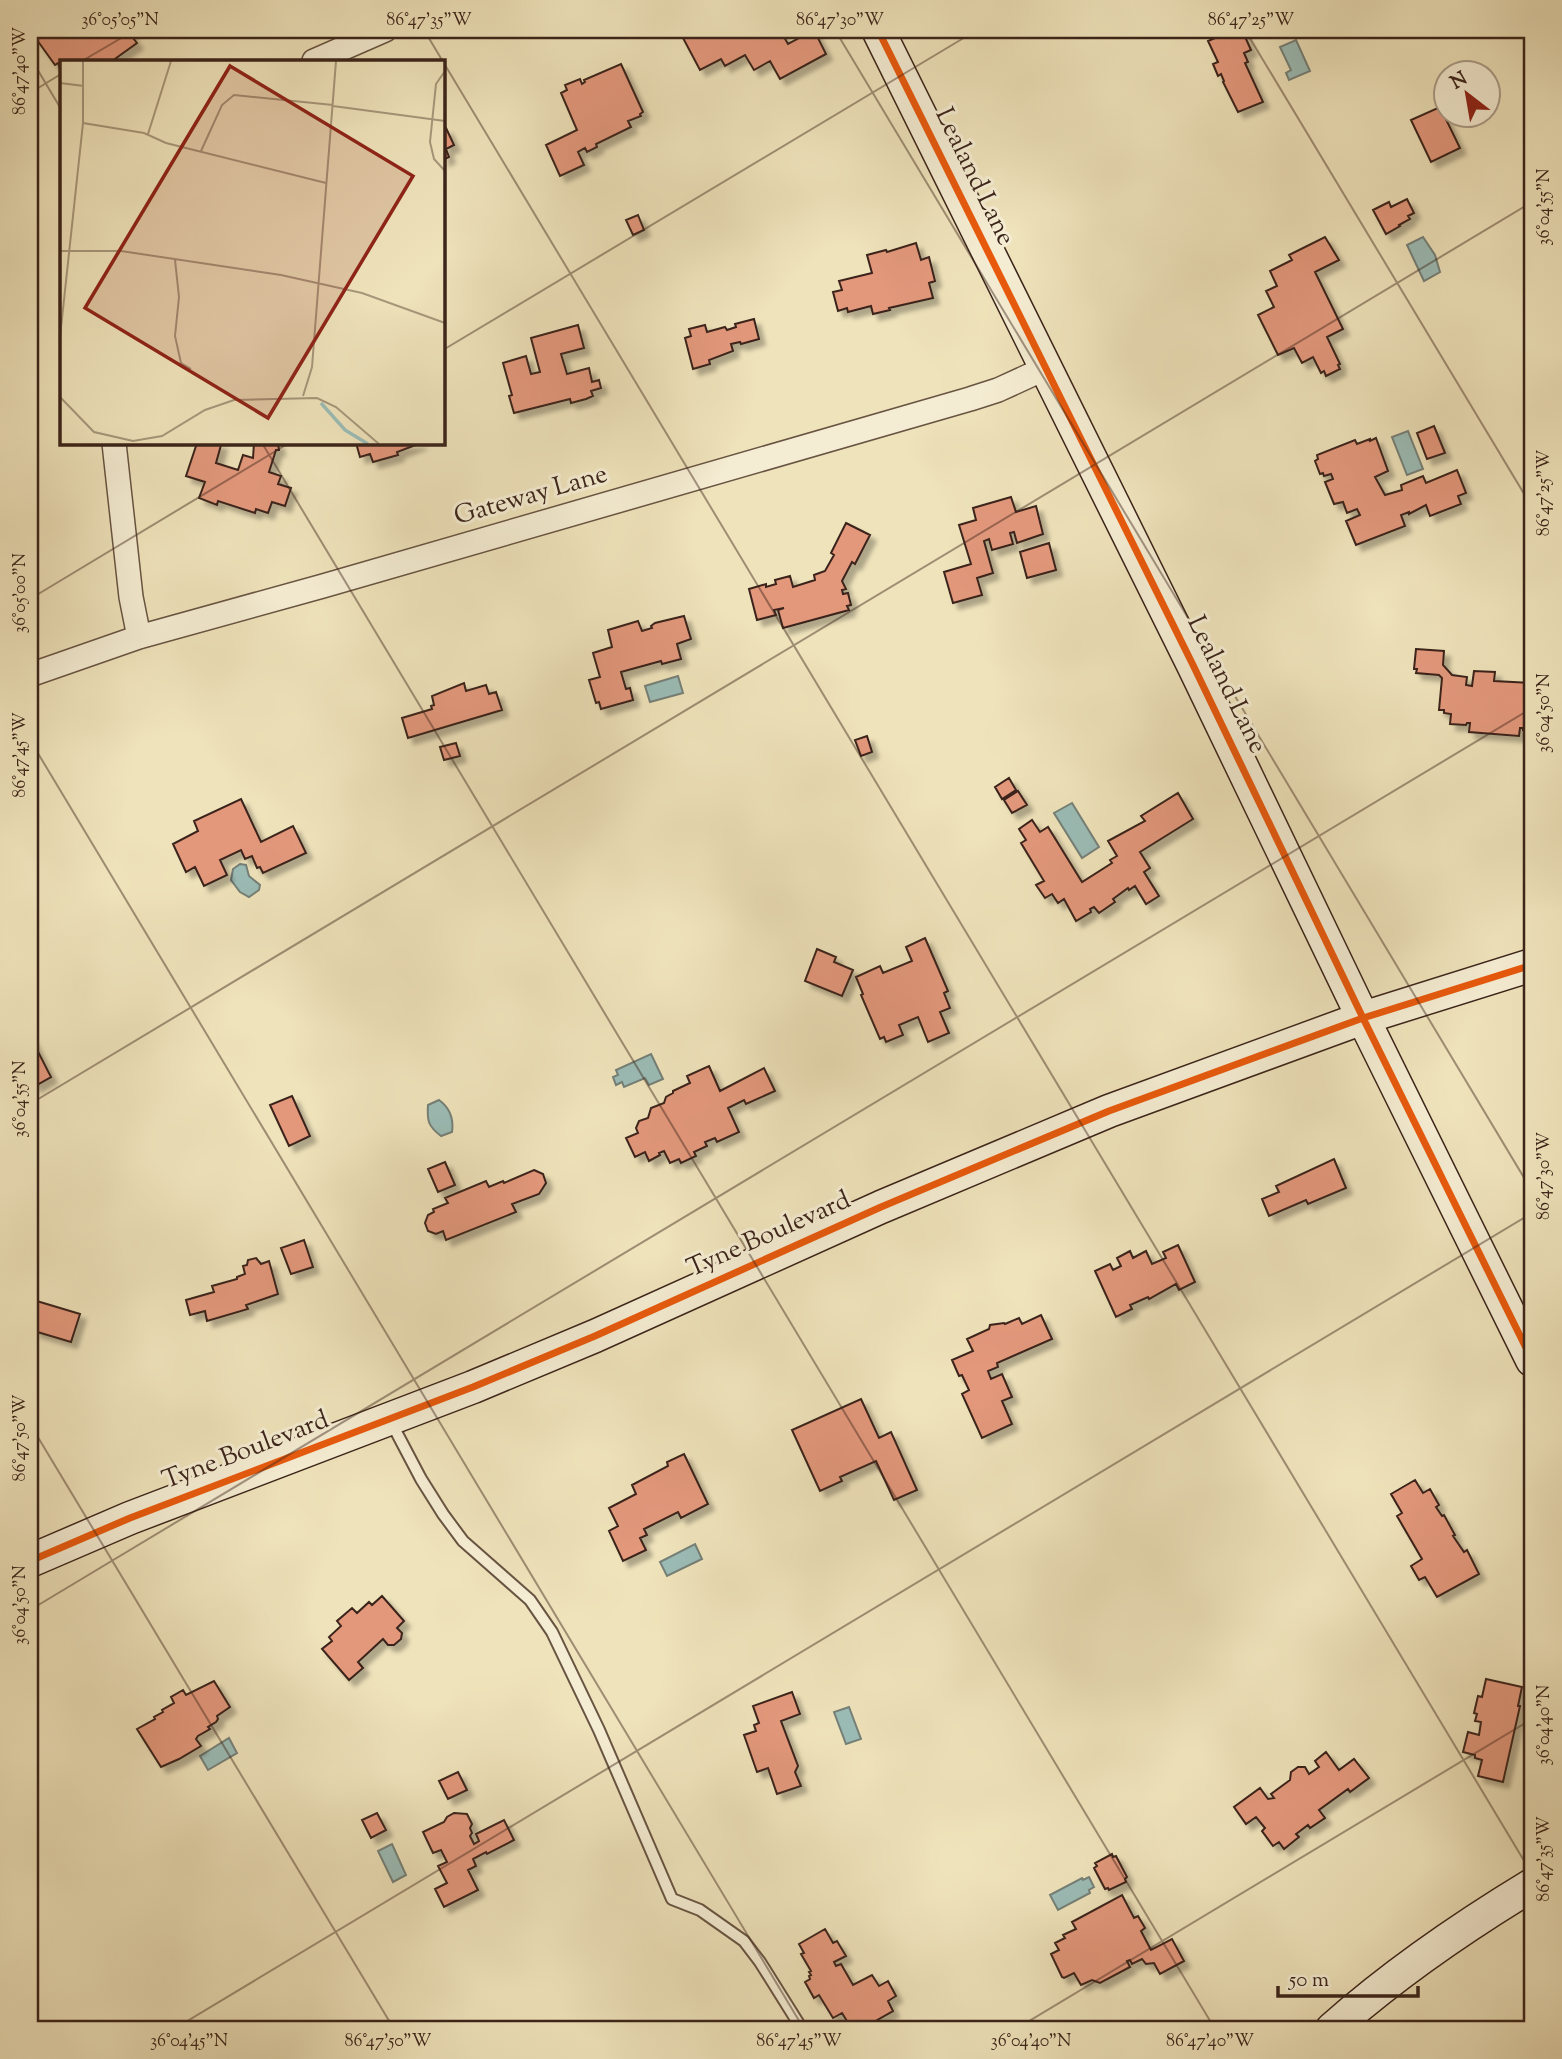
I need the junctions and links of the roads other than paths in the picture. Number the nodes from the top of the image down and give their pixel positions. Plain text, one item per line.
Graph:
1 (385, 30) edge
2 (878, 30) edge
3 (316, 60) edge
4 (1046, 368) junction
5 (114, 444) edge
6 (139, 637) junction
7 (30, 675) edge
8 (1532, 965) edge
9 (1363, 1018) junction
10 (1532, 1360) edge
11 (390, 1419) junction
12 (30, 1561) edge
13 (1532, 1885) edge
14 (802, 2029) edge
15 (1332, 2029) edge

1 - 3 street
2 - 4 street, Lealand Lane
4 - 6 street, Gateway Lane
4 - 9 street, Lealand Lane
5 - 6 street
6 - 7 street, Gateway Lane
8 - 9 street, Tyne Boulevard
9 - 10 street, Lealand Lane
9 - 11 street, Tyne Boulevard
11 - 12 street, Tyne Boulevard
11 - 14 lane
13 - 15 street

